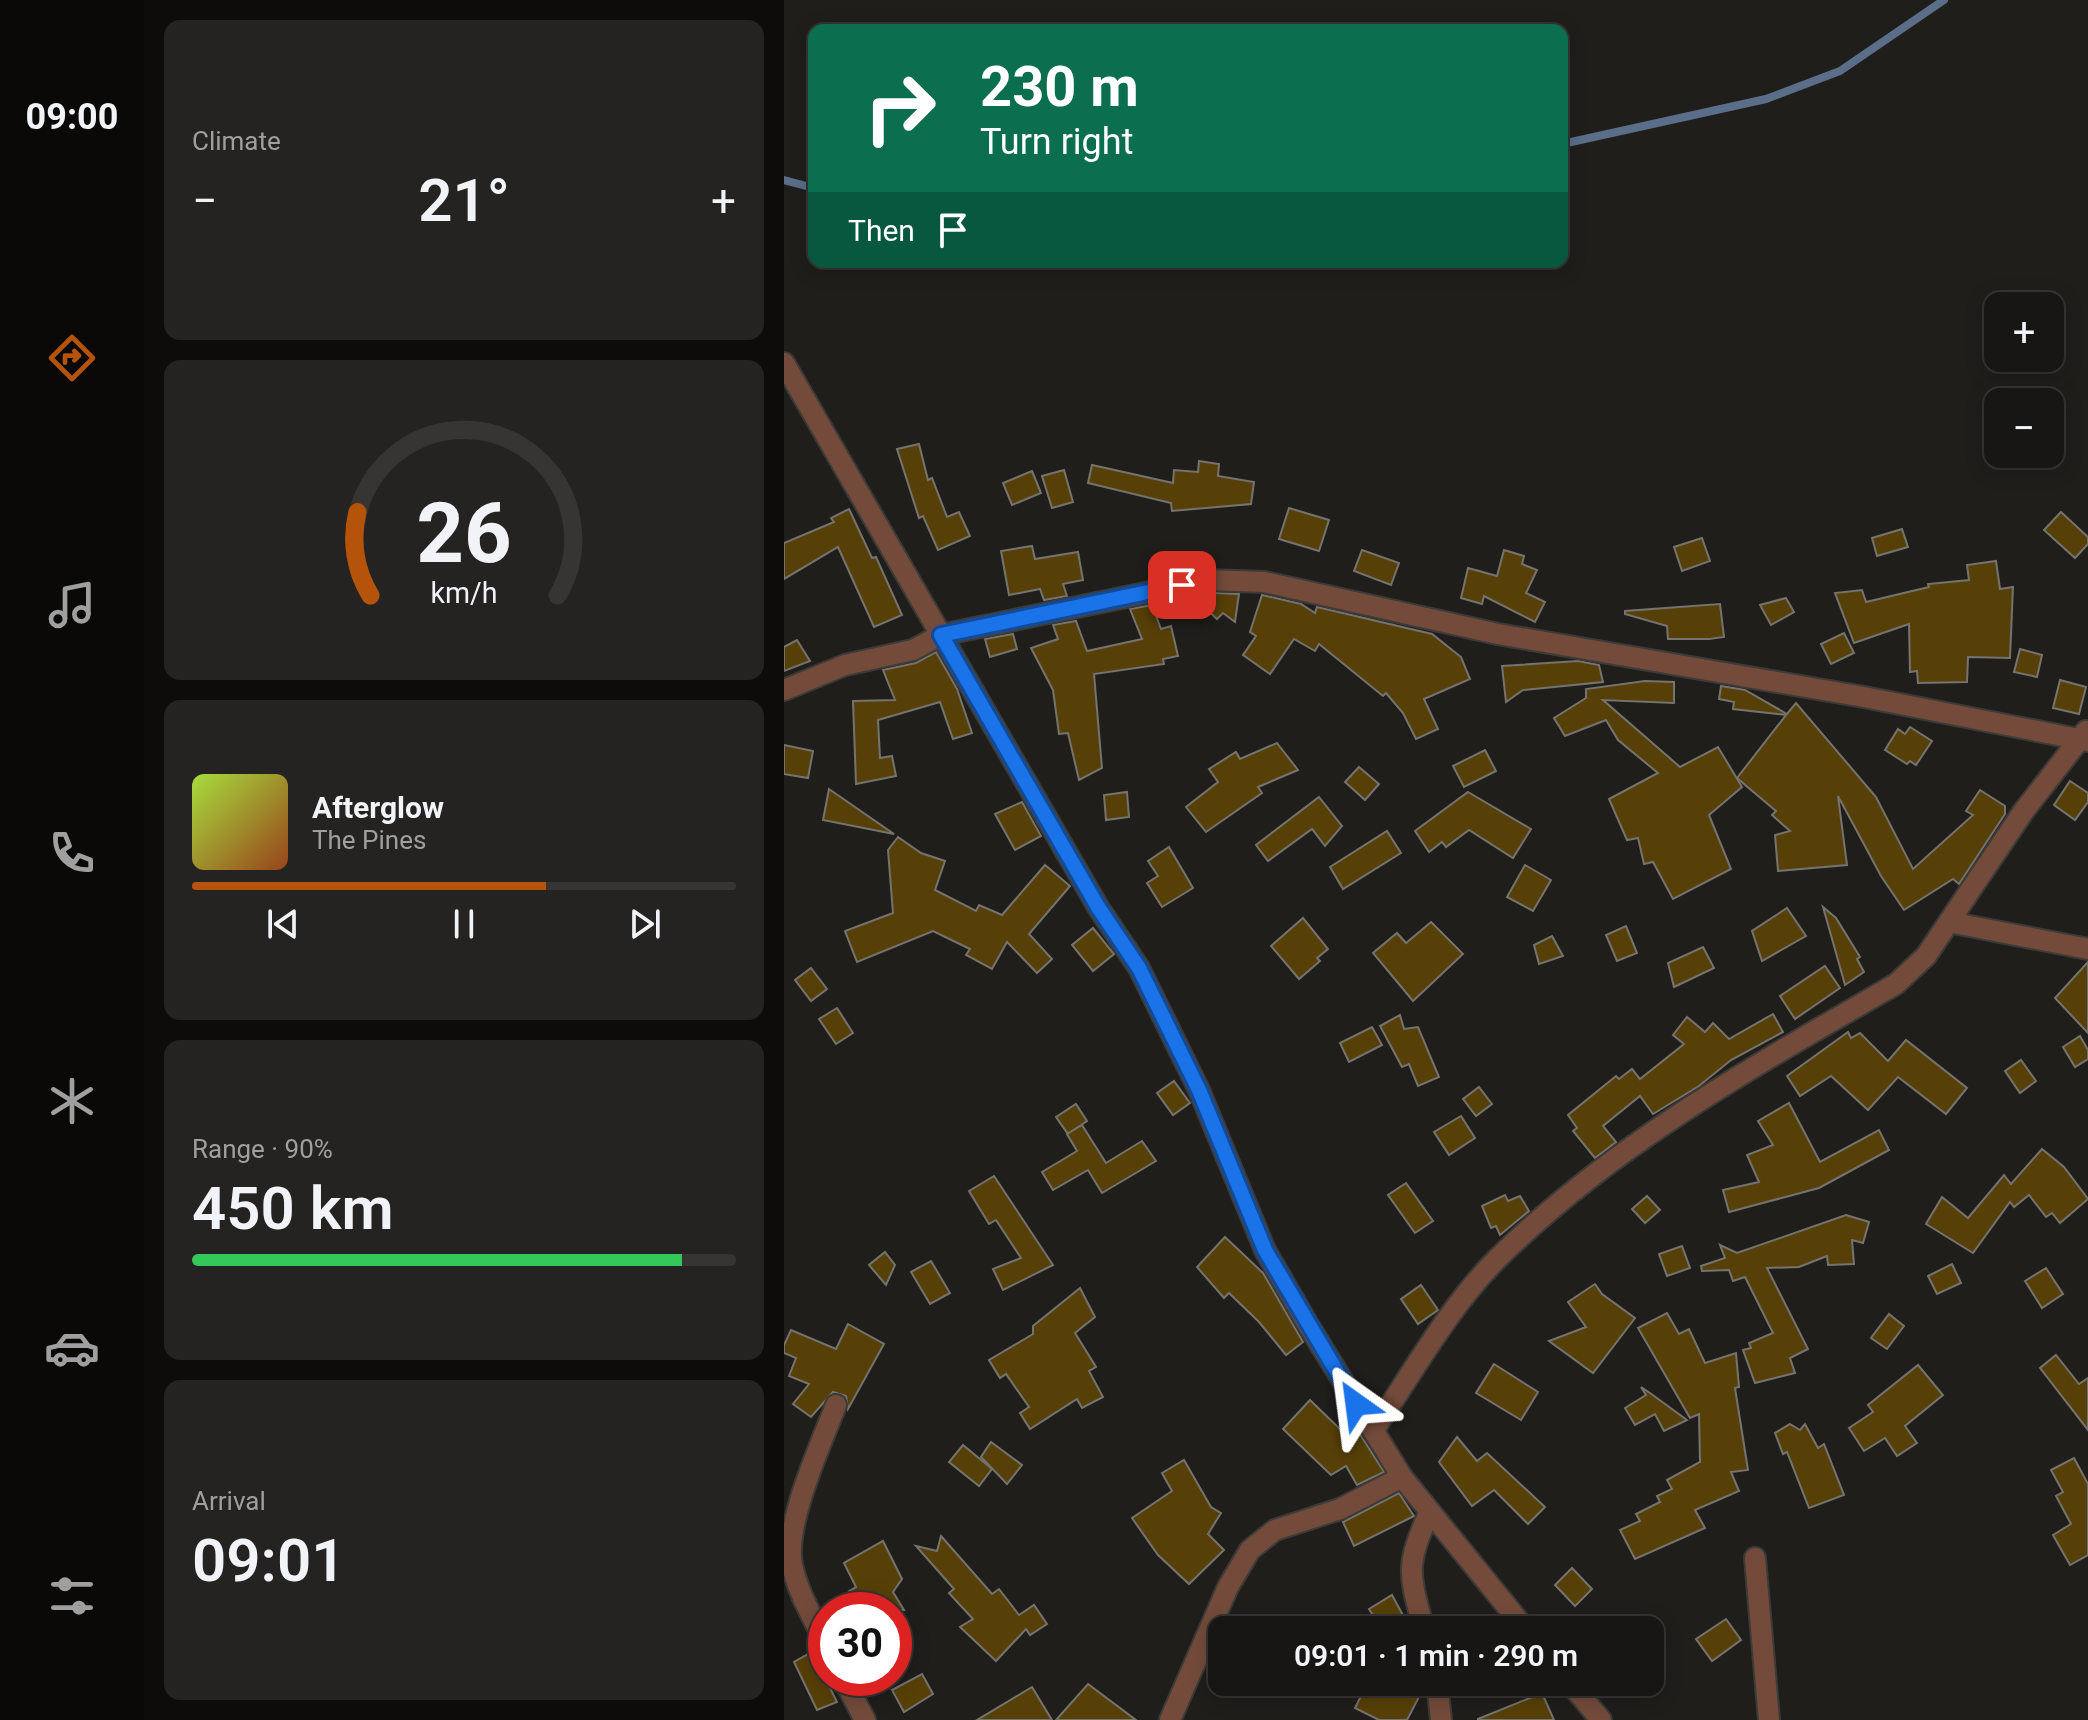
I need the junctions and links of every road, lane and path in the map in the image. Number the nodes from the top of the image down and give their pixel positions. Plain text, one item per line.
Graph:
1 (784, 363) edge
2 (941, 635) junction
3 (784, 690) edge
4 (2085, 736) edge
5 (1949, 922) junction
6 (2088, 949) edge
7 (836, 1405) dead end
8 (1373, 1431) junction
9 (1402, 1477) junction
10 (1429, 1514) junction
11 (1755, 1558) dead end
12 (808, 1608) edge
13 (1420, 1616) edge
14 (1514, 1616) edge
15 (852, 1696) edge
16 (1438, 1696) edge
17 (1581, 1696) edge
18 (865, 1720) edge
19 (1170, 1720) edge
20 (1441, 1720) edge
21 (1601, 1720) edge
22 (1769, 1720) edge

1 - 2 street
2 - 3 street
2 - 4 street
2 - 8 street
4 - 5 street
5 - 6 street
5 - 8 street
7 - 12 street
8 - 9 street
9 - 10 street
9 - 19 street
10 - 13 street
10 - 14 street
11 - 22 street
15 - 18 street
16 - 20 street
17 - 21 street

